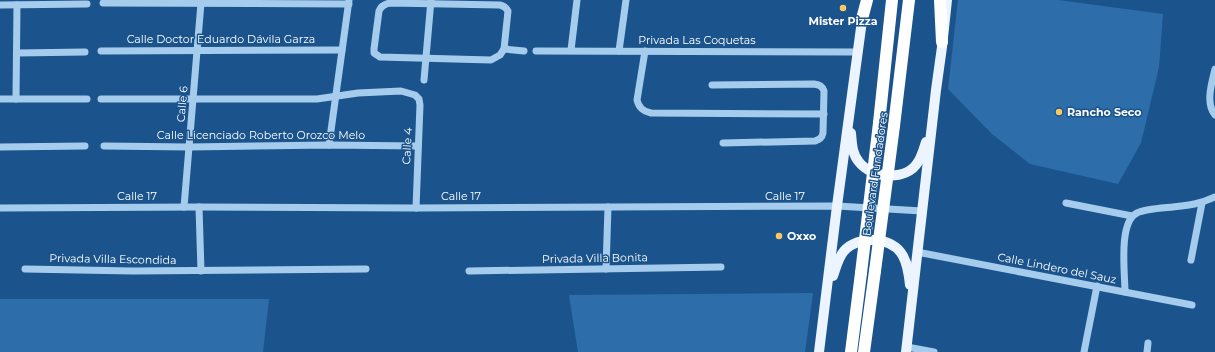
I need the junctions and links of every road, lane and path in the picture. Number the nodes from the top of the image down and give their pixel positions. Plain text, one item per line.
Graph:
1 (577, 0) edge
2 (626, 0) edge
3 (866, 0) edge
4 (892, 0) edge
5 (909, 0) edge
6 (940, 0) edge
7 (947, 0) edge
8 (349, 2) edge
9 (431, 2) edge
10 (104, 3) dead end
11 (201, 3) junction
12 (87, 4) dead end
13 (0, 5) edge
14 (17, 5) junction
15 (861, 23) joint
16 (942, 42) junction
17 (858, 47) junction
18 (504, 49) junction
19 (198, 50) junction
20 (342, 50) junction
21 (571, 50) junction
22 (101, 51) dead end
23 (536, 51) dead end
24 (619, 51) junction
25 (645, 51) junction
26 (85, 52) dead end
27 (524, 52) dead end
28 (16, 53) junction
29 (425, 59) junction
30 (1215, 69) edge
31 (424, 80) dead end
32 (712, 85) dead end
33 (336, 96) junction
34 (0, 99) edge
35 (16, 99) junction
36 (87, 99) dead end
37 (101, 99) dead end
38 (193, 99) junction
39 (850, 107) junction
40 (824, 114) junction
41 (1215, 115) edge
42 (932, 125) junction
43 (723, 143) dead end
44 (329, 145) junction
45 (85, 146) dead end
46 (104, 146) dead end
47 (418, 146) junction
48 (0, 147) edge
49 (189, 147) junction
50 (1215, 197) edge
51 (1066, 203) dead end
52 (1202, 203) junction
53 (199, 206) junction
54 (837, 206) junction
55 (184, 207) junction
56 (608, 207) junction
57 (0, 208) edge
58 (416, 208) junction
59 (922, 211) junction
60 (1132, 216) junction
61 (917, 252) junction
62 (1191, 260) dead end
63 (721, 267) dead end
64 (26, 269) dead end
65 (366, 269) dead end
66 (606, 269) junction
67 (201, 271) junction
68 (469, 271) dead end
69 (1097, 286) junction
70 (1125, 292) junction
71 (1192, 305) dead end
72 (824, 311) junction
73 (912, 311) junction
74 (1148, 344) dead end
75 (907, 350) edge
76 (819, 352) edge
77 (851, 352) edge
78 (864, 352) edge
79 (934, 352) edge
80 (1084, 352) edge
81 (1147, 352) edge

1 - 21 street
2 - 24 street
3 - 15 highway
4 - 77 highway, Boulevard Fundadores, bridge
5 - 78 highway, Boulevard Fundadores, bridge
6 - 16 highway
7 - 16 main road
8 - 11 street
8 - 20 street
9 - 18 street
9 - 29 street
9 - 29 street
10 - 11 street
11 - 19 street, Calle 6
12 - 14 street
13 - 14 street
14 - 28 street
15 - 17 main road
16 - 42 main road
17 - 25 street, Privada Las Coquetas
17 - 39 main road
18 - 27 street
18 - 29 street
19 - 20 street, Calle Doctor Eduardo Dávila Garza
19 - 22 street, Calle Doctor Eduardo Dávila Garza
19 - 38 street, Calle 6
20 - 33 street
21 - 23 street, Privada Las Coquetas
21 - 24 street, Privada Las Coquetas
24 - 25 street, Privada Las Coquetas
25 - 40 street
26 - 28 street
28 - 35 street
29 - 31 street
30 - 41 street
32 - 40 street
33 - 38 street
33 - 44 street
33 - 47 street, Calle 4
34 - 35 street
35 - 36 street
37 - 38 street
38 - 49 street, Calle 6
39 - 42 main road
39 - 54 main road
40 - 43 street
42 - 59 main road
44 - 47 street, Calle Licenciado Roberto Orozco Melo
44 - 49 street, Calle Licenciado Roberto Orozco Melo
45 - 48 street
46 - 49 street, Calle Licenciado Roberto Orozco Melo
47 - 58 street, Calle 4
49 - 55 street, Calle 6
50 - 52 street
51 - 60 street
52 - 60 street
52 - 62 street
53 - 55 street, Calle 17
53 - 58 street, Calle 17
53 - 67 street
54 - 56 street, Calle 17
54 - 59 street, Calle 17
54 - 72 main road
55 - 57 street, Calle 17
56 - 58 street, Calle 17
56 - 66 street
59 - 61 main road
60 - 70 street
61 - 69 street, Calle Lindero del Sauz
61 - 73 main road
63 - 66 street, Privada Villa Bonita
64 - 67 street, Privada Villa Escondida
65 - 67 street, Privada Villa Escondida
66 - 68 street, Privada Villa Bonita
69 - 70 street, Calle Lindero del Sauz
69 - 80 street
70 - 71 street, Calle Lindero del Sauz
72 - 73 main road
72 - 76 main road
73 - 75 main road
74 - 81 street
75 - 79 street

